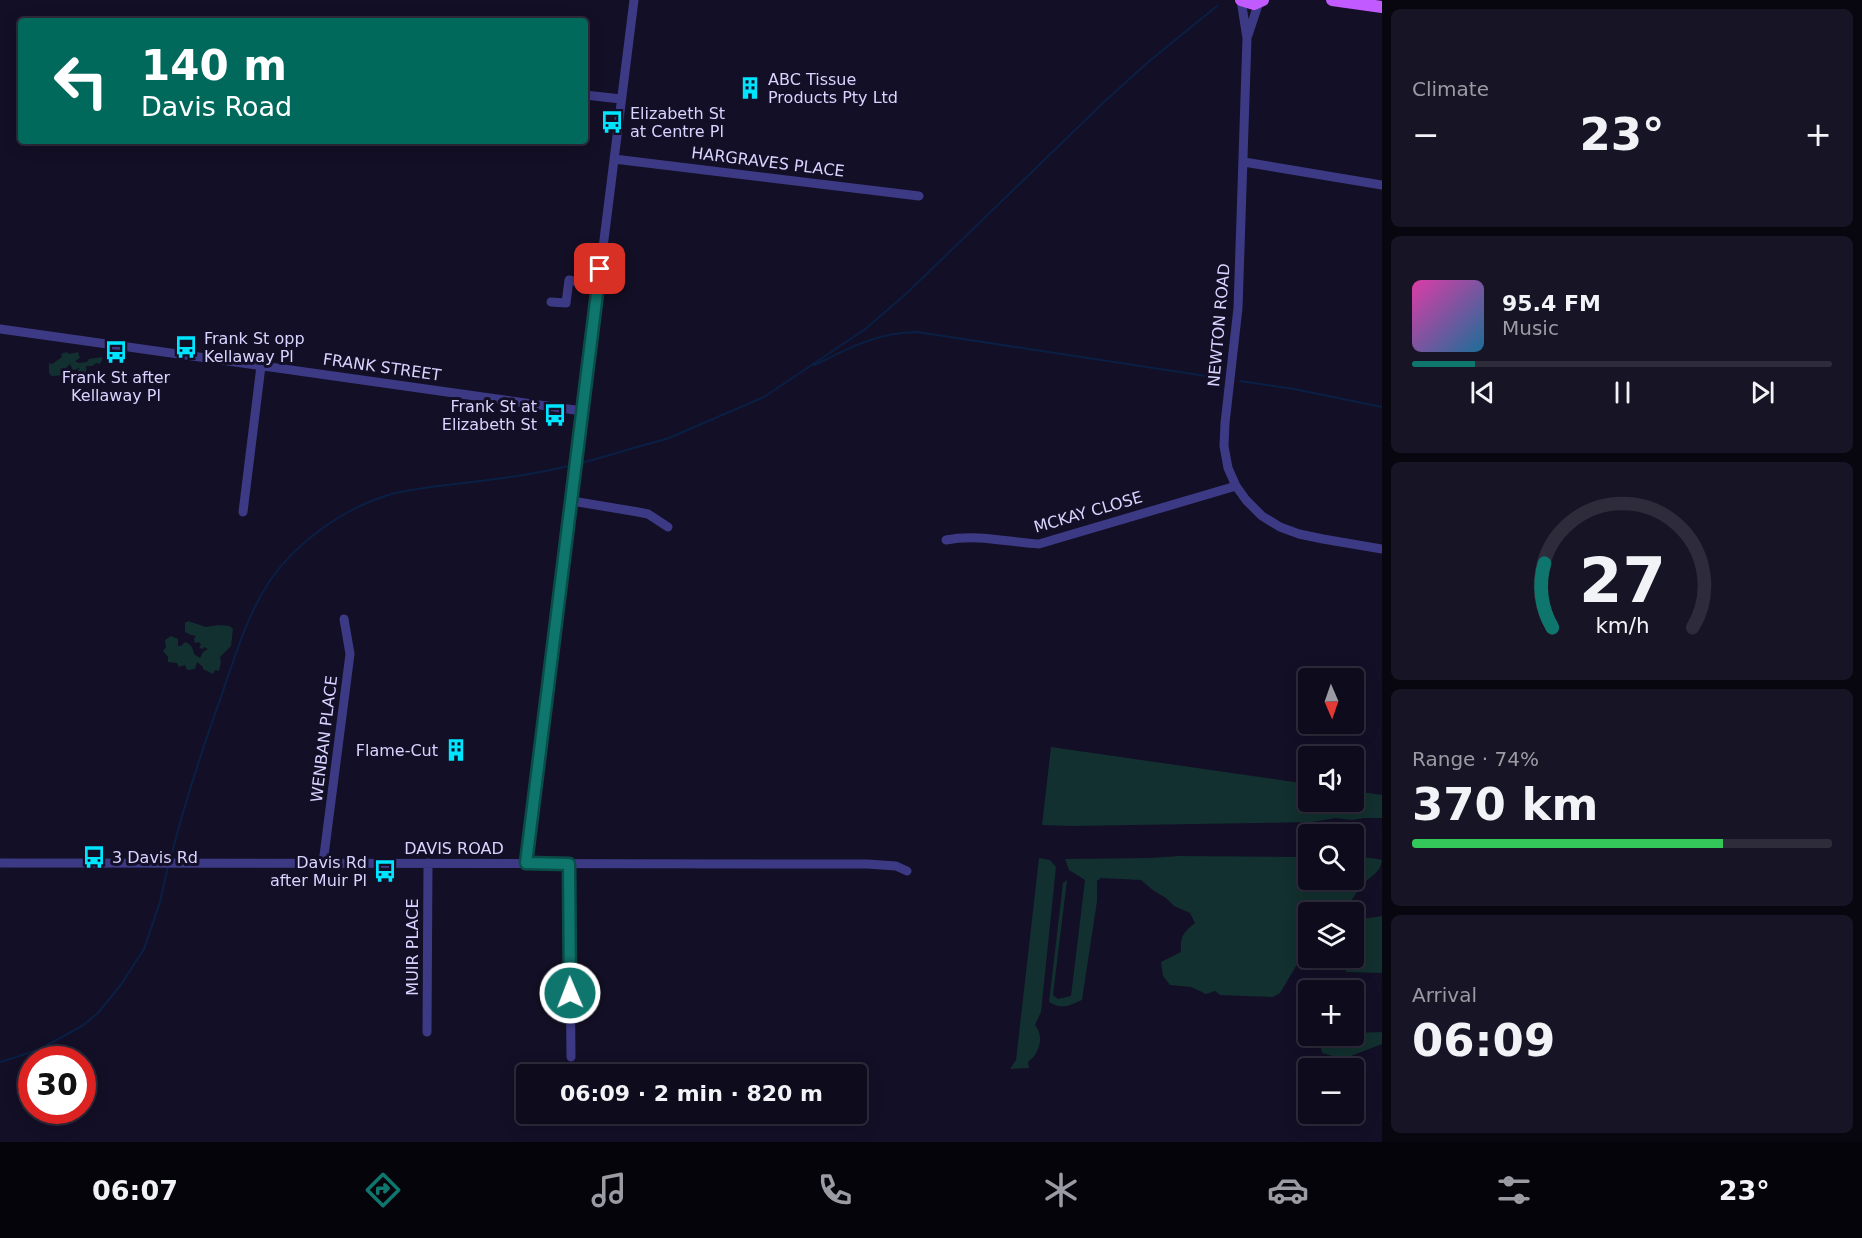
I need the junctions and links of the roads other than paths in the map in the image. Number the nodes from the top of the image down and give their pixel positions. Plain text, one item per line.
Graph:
1 (634, 0) edge
2 (1241, 0) edge
3 (1332, 0) edge
4 (1261, 1) edge
5 (1382, 7) edge
6 (1247, 38) junction
7 (588, 95) edge
8 (621, 99) junction
9 (614, 159) junction
10 (1244, 162) junction
11 (1382, 185) edge
12 (919, 196) dead end
13 (598, 289) junction
14 (551, 302) dead end
15 (0, 329) edge
16 (261, 366) junction
17 (582, 411) junction
18 (1236, 486) junction
19 (572, 501) junction
20 (243, 512) dead end
21 (669, 527) dead end
22 (946, 540) dead end
23 (1382, 549) edge
24 (344, 619) dead end
25 (0, 863) edge
26 (323, 863) junction
27 (428, 863) junction
28 (526, 863) junction
29 (569, 864) junction
30 (907, 871) dead end
31 (427, 1032) dead end
32 (571, 1058) dead end

1 - 8 street
2 - 4 main road
2 - 6 street, NEWTON ROAD
3 - 5 main road
4 - 6 street
6 - 10 street, NEWTON ROAD
7 - 8 street
8 - 9 street
9 - 12 street, HARGRAVES PLACE
9 - 13 street
10 - 11 street
10 - 18 street, NEWTON ROAD
13 - 14 street
13 - 17 street
15 - 16 street, FRANK STREET
16 - 17 street, FRANK STREET
16 - 20 street
17 - 19 street
18 - 22 street, MCKAY CLOSE
18 - 23 street, NEWTON ROAD
19 - 21 street
19 - 28 street
24 - 26 street, WENBAN PLACE
25 - 26 street, DAVIS ROAD
26 - 27 street, DAVIS ROAD
27 - 28 street, DAVIS ROAD
27 - 31 street, MUIR PLACE
28 - 29 street, DAVIS ROAD
29 - 30 street, DAVIS ROAD
29 - 32 street

